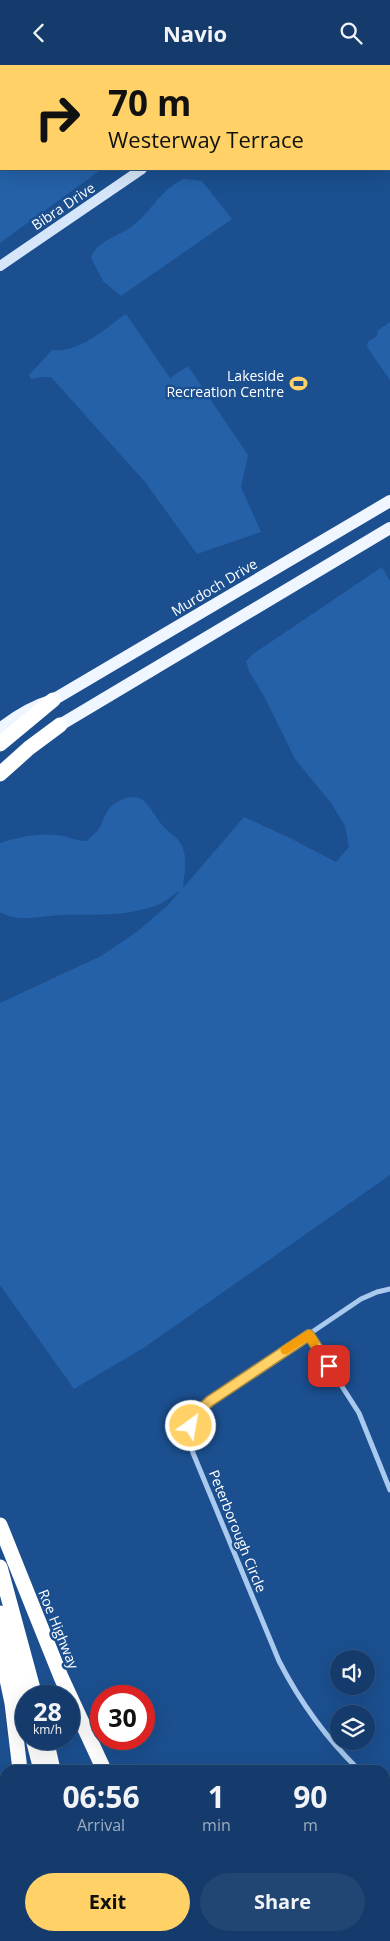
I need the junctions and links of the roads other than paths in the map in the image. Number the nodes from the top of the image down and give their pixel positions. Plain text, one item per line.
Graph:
1 (141, 170) edge
2 (0, 266) edge
3 (390, 501) edge
4 (390, 528) edge
5 (53, 700) junction
6 (60, 725) joint
7 (0, 729) edge
8 (0, 744) edge
9 (0, 774) edge
10 (390, 1289) edge
11 (309, 1335) junction
12 (201, 1407) junction
13 (191, 1446) junction
14 (390, 1490) edge
15 (0, 1525) edge
16 (0, 1567) edge
17 (0, 1613) edge
18 (0, 1646) edge
19 (19, 1685) edge
20 (32, 1685) edge
21 (36, 1750) edge
22 (48, 1750) edge
23 (19, 1765) edge
24 (40, 1765) edge
25 (52, 1765) edge
26 (102, 1765) edge
27 (354, 1765) edge

1 - 2 street, Bibra Drive
3 - 5 main road, Murdoch Drive
4 - 6 main road
5 - 7 main road, Murdoch Drive
5 - 8 highway
6 - 9 highway
10 - 11 street
11 - 12 street
11 - 14 street
12 - 13 street, Peterborough Circle
12 - 13 street
13 - 27 street, Peterborough Circle
15 - 26 highway, Roe Highway
16 - 20 highway
17 - 19 highway
18 - 23 highway
21 - 24 highway
22 - 25 highway

